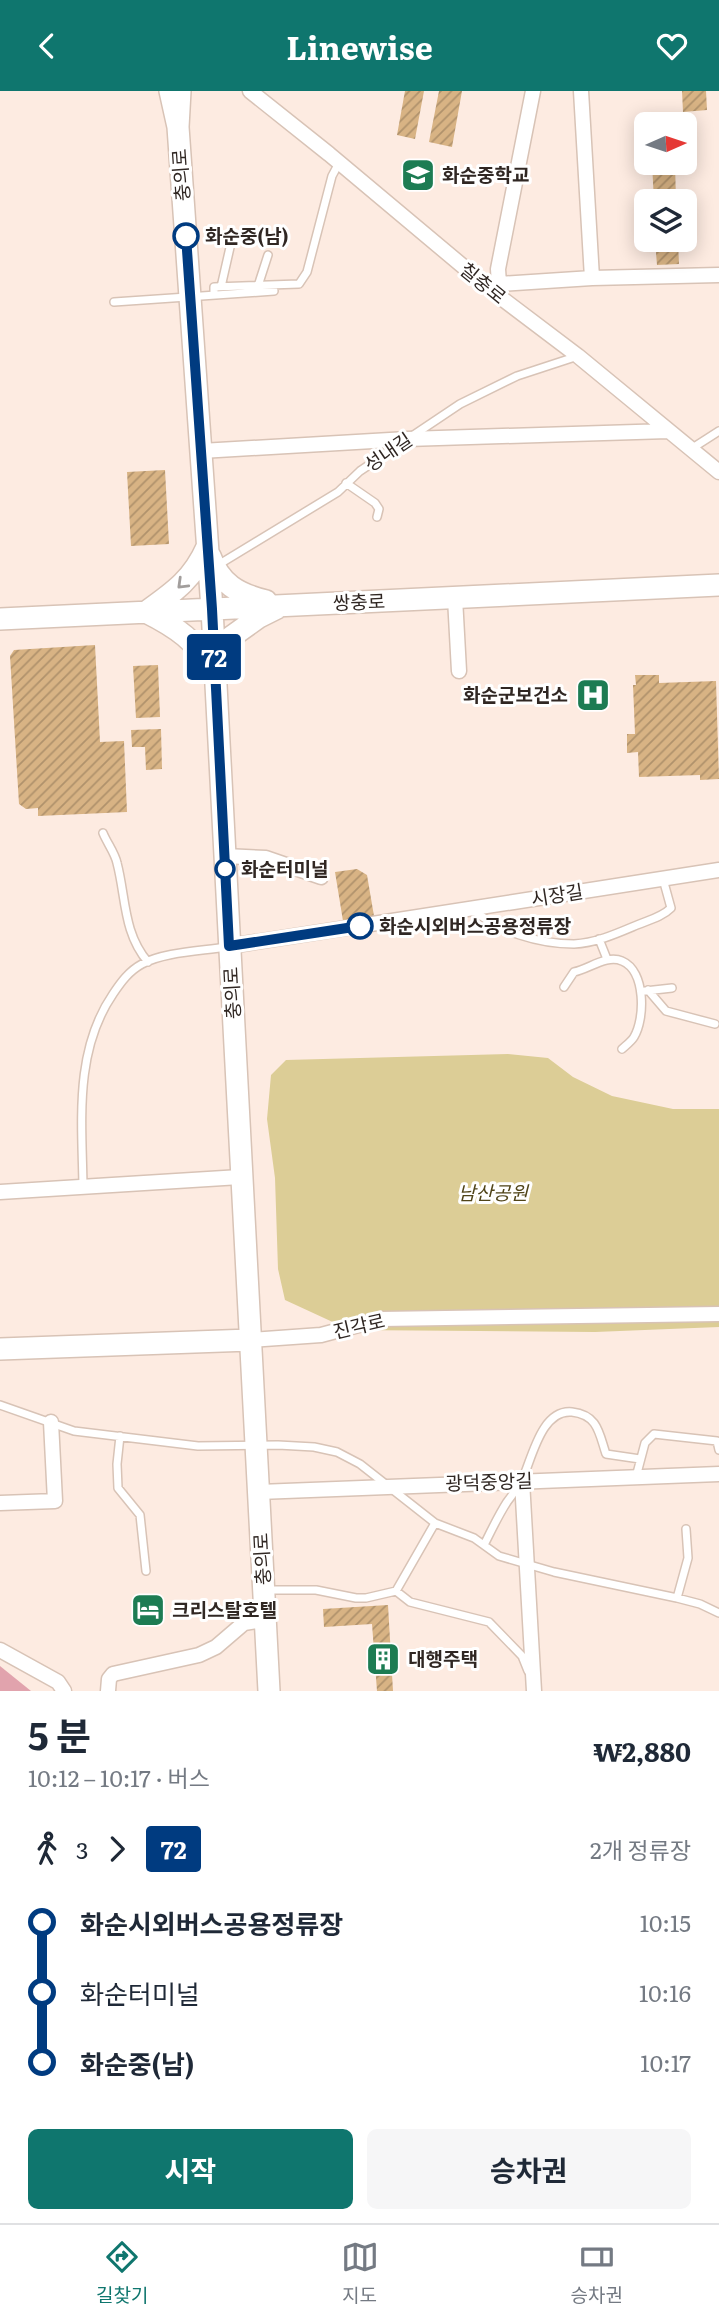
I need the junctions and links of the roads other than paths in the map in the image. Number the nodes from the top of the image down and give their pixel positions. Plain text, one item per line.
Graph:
1 (170, 91) edge
2 (180, 91) edge
3 (250, 91) edge
4 (533, 91) edge
5 (581, 91) edge
6 (178, 127) junction
7 (339, 163) junction
8 (231, 243) dead end
9 (268, 255) dead end
10 (719, 275) edge
11 (592, 278) junction
12 (258, 286) junction
13 (221, 287) junction
14 (497, 289) junction
15 (274, 291) dead end
16 (214, 295) junction
17 (190, 297) junction
18 (114, 302) dead end
19 (578, 356) junction
20 (668, 431) junction
21 (719, 431) edge
22 (407, 439) junction
23 (691, 449) junction
24 (201, 451) junction
25 (719, 470) edge
26 (346, 483) junction
27 (377, 517) dead end
28 (207, 547) junction
29 (212, 569) junction
30 (719, 585) edge
31 (455, 598) junction
32 (284, 605) junction
33 (212, 609) junction
34 (146, 612) junction
35 (0, 619) edge
36 (215, 670) junction
37 (459, 671) dead end
38 (103, 833) dead end
39 (225, 856) junction
40 (719, 870) edge
41 (321, 877) dead end
42 (663, 879) junction
43 (471, 909) junction
44 (599, 939) junction
45 (229, 946) junction
46 (607, 959) junction
47 (148, 962) junction
48 (564, 988) dead end
49 (672, 988) dead end
50 (644, 991) junction
51 (715, 1024) dead end
52 (622, 1049) dead end
53 (240, 1177) junction
54 (83, 1187) junction
55 (0, 1192) edge
56 (719, 1314) edge
57 (250, 1340) junction
58 (0, 1349) edge
59 (0, 1405) edge
60 (51, 1422) junction
61 (120, 1436) junction
62 (256, 1444) junction
63 (719, 1450) edge
64 (640, 1459) junction
65 (719, 1474) edge
66 (636, 1477) junction
67 (522, 1481) junction
68 (388, 1487) junction
69 (259, 1492) junction
70 (0, 1503) edge
71 (435, 1523) junction
72 (686, 1529) dead end
73 (484, 1545) junction
74 (525, 1563) junction
75 (146, 1571) dead end
76 (264, 1591) junction
77 (396, 1591) junction
78 (677, 1598) junction
79 (719, 1613) edge
80 (265, 1621) junction
81 (0, 1650) edge
82 (533, 1689) edge
83 (64, 1691) edge
84 (108, 1691) edge
85 (269, 1691) edge

1 - 6 street
2 - 6 street
3 - 7 street, 칠충로
4 - 14 street
5 - 11 street
6 - 17 street, 충의로
7 - 12 lane
7 - 14 street, 칠충로
8 - 13 lane
9 - 12 lane
10 - 11 street
11 - 14 street
12 - 13 lane
13 - 16 lane
14 - 19 street, 칠충로
15 - 16 lane
16 - 17 lane
17 - 18 lane
17 - 24 street, 충의로
19 - 20 street, 칠충로
19 - 22 lane, 성내길
20 - 22 street
20 - 23 street, 칠충로
21 - 23 lane
22 - 24 street
22 - 26 lane, 성내길
23 - 25 street, 칠충로
24 - 28 street, 충의로
26 - 27 lane
26 - 29 lane, 성내길
28 - 29 street, 충의로
28 -> 34 street
29 - 32 street
29 - 33 street, 충의로
30 - 31 street, 쌍충로
31 - 32 street, 쌍충로
31 - 37 street
32 - 33 street, 쌍충로
32 - 36 street
33 - 34 street, 쌍충로
33 - 36 street, 충의로
34 - 35 street, 쌍충로
34 - 36 street
36 - 39 street, 충의로
38 - 47 lane
39 - 41 street
39 - 45 street, 충의로
40 - 42 street, 시장길
42 - 43 street, 시장길
42 - 44 lane
43 - 44 lane
43 - 45 street, 시장길
44 - 46 lane
45 - 47 lane
45 - 53 street, 충의로
46 - 48 lane
46 - 50 lane
47 - 54 lane
49 - 50 lane
50 - 51 lane
50 - 52 lane
53 - 54 street
53 - 57 street, 충의로
54 - 55 street
56 - 57 street, 진각로
57 - 58 street, 진각로
57 - 62 street, 충의로
59 - 60 lane
60 - 61 lane
60 - 70 street
61 - 62 lane
61 - 75 lane
62 - 68 lane
62 - 69 street, 충의로
63 - 64 lane
64 - 66 lane
64 - 67 lane
65 - 66 street, 광덕중앙길
66 - 67 street, 광덕중앙길
67 - 68 street, 광덕중앙길
67 - 73 lane
67 - 74 street
68 - 69 street, 광덕중앙길
68 - 71 lane
69 - 76 street, 충의로
71 - 73 lane
71 - 77 lane
72 - 78 lane
73 - 74 lane
74 - 78 lane
74 - 82 street
76 - 77 lane
76 - 80 street, 충의로
77 - 82 lane
78 - 79 lane
80 - 84 street
80 - 85 street, 충의로
81 - 83 street

